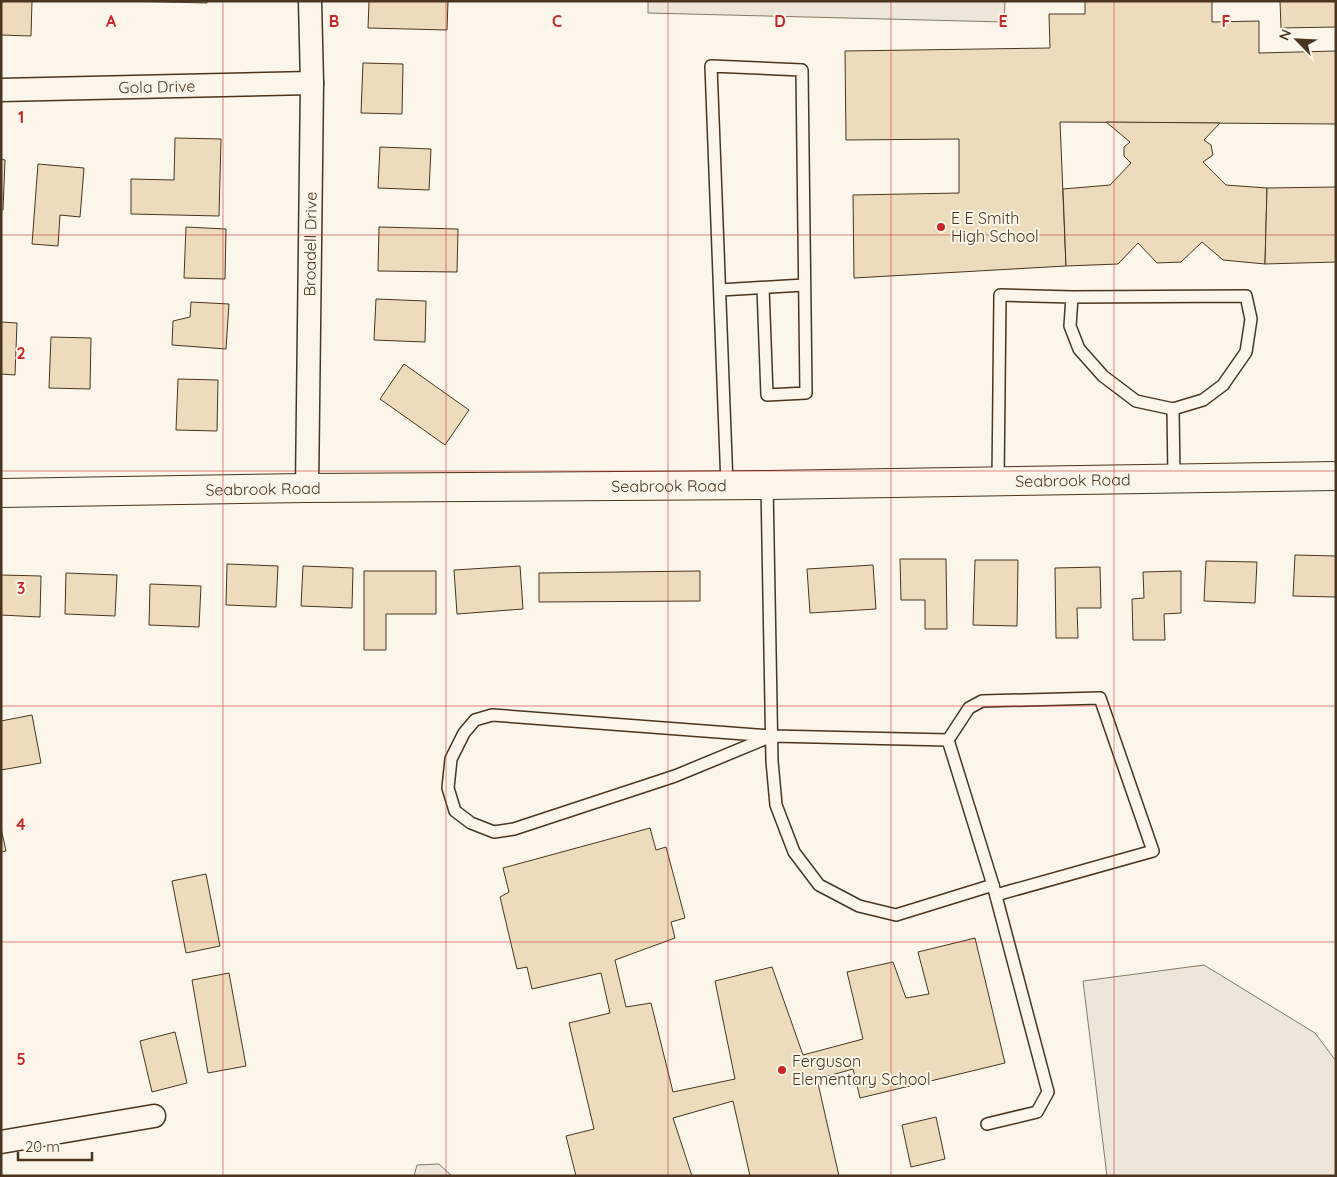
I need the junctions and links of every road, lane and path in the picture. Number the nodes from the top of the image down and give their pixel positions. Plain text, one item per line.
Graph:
1 (310, 1) edge
2 (312, 83) junction
3 (1, 90) edge
4 (804, 285) junction
5 (763, 288) junction
6 (720, 290) junction
7 (1072, 296) junction
8 (1173, 409) junction
9 (1336, 476) edge
10 (1174, 478) junction
11 (998, 481) junction
12 (727, 485) junction
13 (767, 485) junction
14 (307, 488) junction
15 (1, 493) edge
16 (772, 736) junction
17 (948, 740) junction
18 (994, 890) junction
19 (154, 1116) dead end
20 (987, 1124) dead end
21 (1, 1142) edge

1 - 2 street, Broadell Drive
2 - 3 street, Gola Drive
2 - 14 street, Broadell Drive
4 - 5 lane
4 - 5 lane
4 - 6 lane
5 - 6 lane
6 - 12 lane
7 - 8 lane
7 - 8 lane
7 - 11 lane
8 - 10 lane
9 - 10 street, Seabrook Road
10 - 11 street, Seabrook Road
11 - 13 street, Seabrook Road
12 - 13 street, Seabrook Road
12 - 14 street, Seabrook Road
13 - 16 lane
14 - 15 street, Seabrook Road
16 - 16 lane
16 - 17 lane
16 - 18 lane
17 - 18 lane
17 - 18 lane
18 - 20 lane
19 - 21 street

